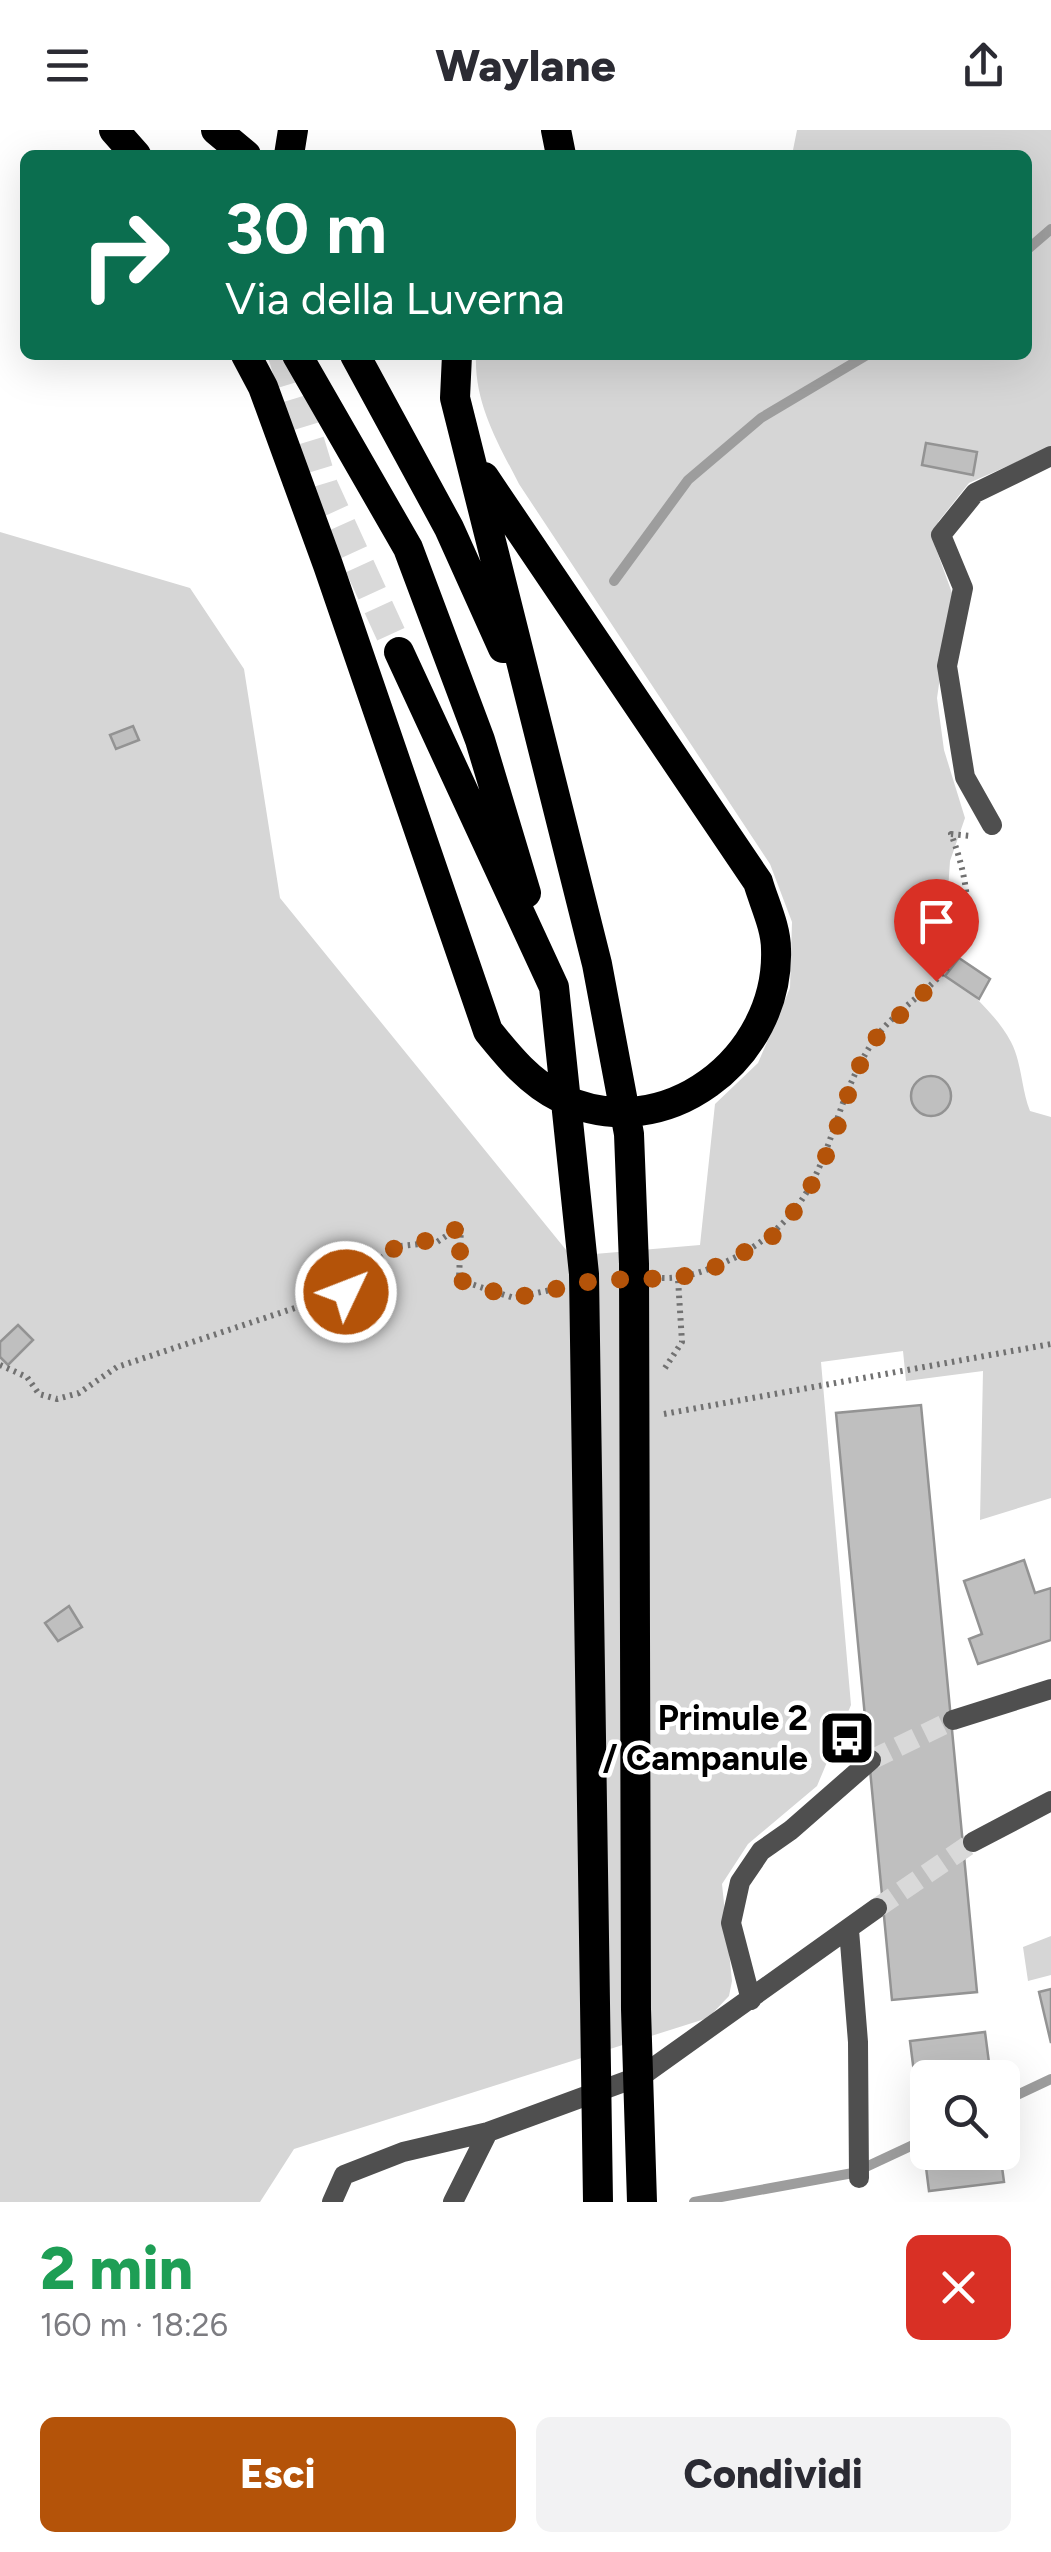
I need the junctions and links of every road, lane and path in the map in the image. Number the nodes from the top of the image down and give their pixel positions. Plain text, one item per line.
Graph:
1 (114, 130) edge
2 (216, 130) edge
3 (132, 150) edge
4 (240, 150) edge
5 (248, 360) edge
6 (300, 360) edge
7 (358, 360) edge
8 (457, 360) edge
9 (1051, 456) edge
10 (471, 458) junction
11 (399, 652) tunnel mouth
12 (534, 720) junction
13 (992, 825) joint
14 (554, 987) junction
15 (641, 1271) junction
16 (678, 1278) junction
17 (571, 1286) dead end
18 (1051, 1344) edge
19 (0, 1365) edge
20 (660, 1375) dead end
21 (656, 1416) dead end
22 (1051, 1689) edge
23 (952, 1720) tunnel mouth
24 (871, 1760) tunnel mouth
25 (1051, 1801) edge
26 (973, 1842) tunnel mouth
27 (877, 1908) tunnel mouth
28 (849, 1930) junction
29 (751, 2000) junction
30 (488, 2132) junction
31 (859, 2178) dead end
32 (332, 2202) edge
33 (454, 2202) edge
34 (598, 2202) edge
35 (642, 2202) edge

1 - 3 highway
2 - 4 highway
5 - 10 highway
6 - 14 highway
7 - 12 highway
8 - 10 highway
9 - 13 street
10 - 12 highway
11 - 14 highway
12 - 15 highway
13 - 16 path
14 - 34 highway
15 - 16 path
15 - 35 highway
16 - 20 path
17 - 19 path
18 - 21 path
22 - 23 street
24 - 29 street
25 - 26 street
27 - 28 street
28 - 29 street
28 - 31 street
29 - 30 street
30 - 32 street
30 - 33 street

